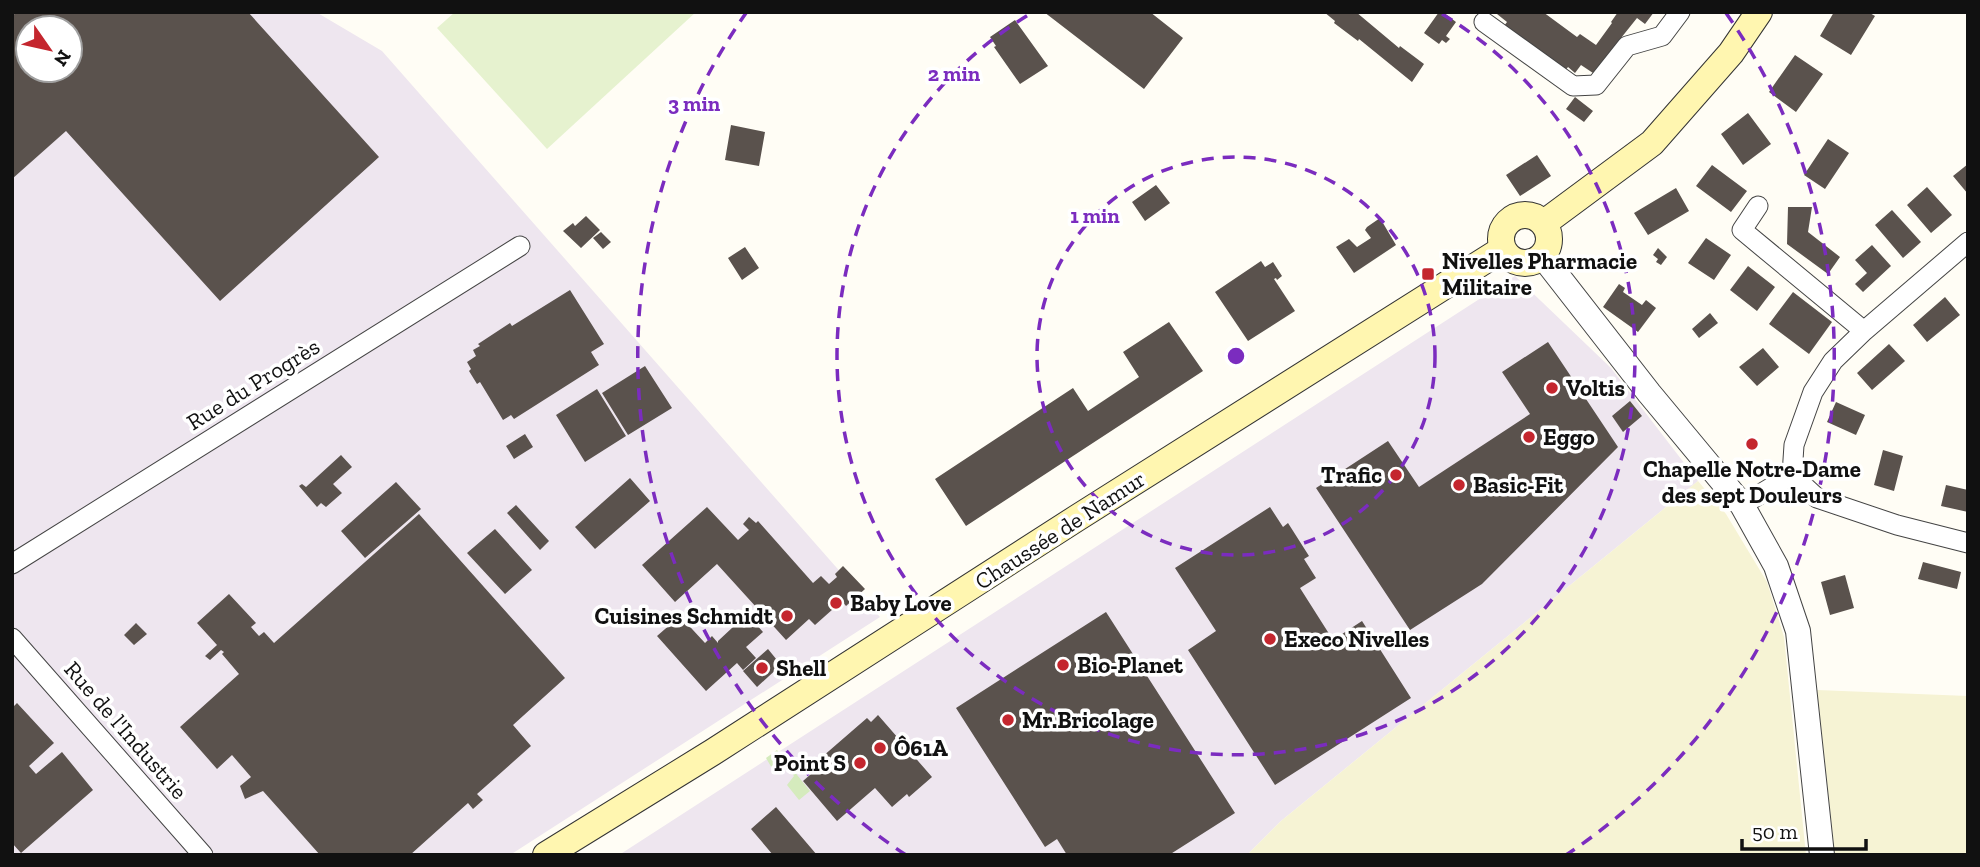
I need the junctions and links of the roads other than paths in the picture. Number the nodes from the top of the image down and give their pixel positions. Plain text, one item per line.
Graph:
1 (1680, 12) edge
2 (1759, 12) edge
3 (1484, 22) dead end
4 (1758, 206) dead end
5 (1545, 223) junction
6 (1968, 242) edge
7 (520, 246) dead end
8 (1503, 249) junction
9 (1543, 257) junction
10 (1864, 331) junction
11 (1792, 474) junction
12 (1742, 505) junction
13 (1968, 543) edge
14 (12, 564) edge
15 (12, 638) edge
16 (203, 855) edge
17 (546, 855) edge
18 (1822, 855) edge

1 - 3 street
2 - 5 main road
4 - 10 street
5 - 8 main road
5 - 9 main road
6 - 10 street
7 - 14 street, Rue du Progrès
8 - 9 main road
8 - 17 main road, Chaussée de Namur
9 - 12 street
10 - 11 street
11 - 12 street
11 - 13 street
12 - 18 street
15 - 16 street, Rue de l'Industrie

